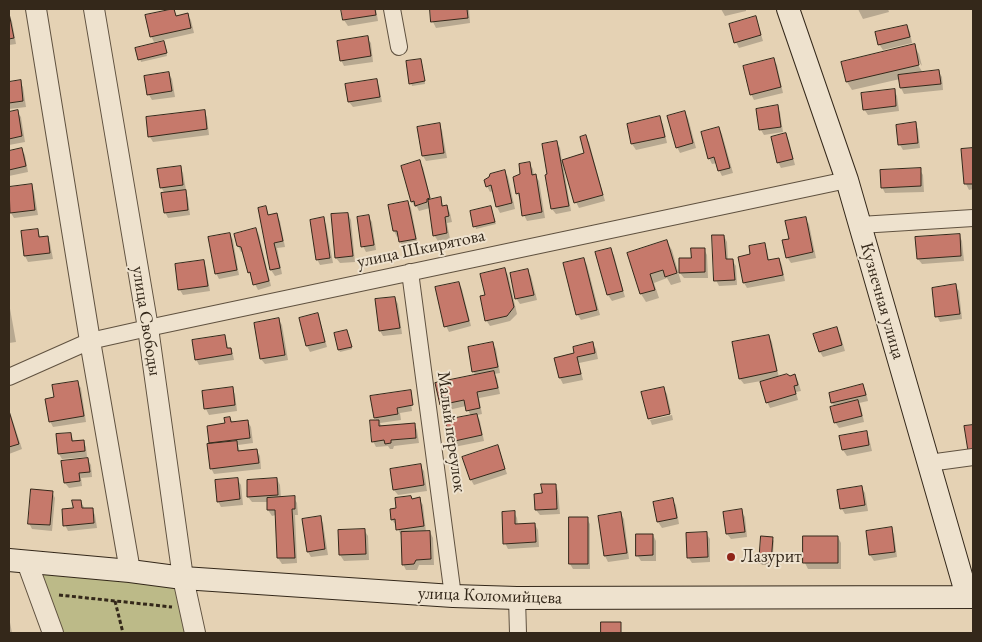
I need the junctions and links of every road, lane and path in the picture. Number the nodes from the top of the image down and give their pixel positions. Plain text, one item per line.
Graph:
1 (36, 9) edge
2 (94, 9) edge
3 (392, 9) edge
4 (788, 9) edge
5 (399, 47) dead end
6 (847, 180) junction
7 (973, 218) edge
8 (860, 225) junction
9 (410, 272) junction
10 (148, 328) junction
11 (90, 342) junction
12 (9, 377) edge
13 (973, 457) edge
14 (928, 462) junction
15 (18, 561) edge
16 (130, 571) junction
17 (183, 578) junction
18 (38, 593) junction
19 (453, 596) junction
20 (970, 596) edge
21 (517, 598) junction
22 (115, 602) junction
23 (190, 609) junction
24 (52, 633) edge
25 (123, 633) edge
26 (195, 633) edge
27 (518, 633) edge

1 - 11 street
2 - 10 street, улица Свободы
3 - 5 street
4 - 6 main road, Кузнечная улица
6 - 8 main road, Кузнечная улица
6 - 9 street, улица Шкирятова
7 - 8 street
8 - 14 main road, Кузнечная улица
9 - 10 street, улица Шкирятова
9 - 19 street, Малый переулок
10 - 11 street, улица Шкирятова
10 - 17 street, улица Свободы
11 - 12 street, улица Шкирятова
11 - 16 street
13 - 14 street
14 - 20 main road, Кузнечная улица
15 - 16 main road, улица Коломийцева
15 - 18 street
16 - 17 main road, улица Коломийцева
17 - 19 main road, улица Коломийцева
17 - 23 street, улица Свободы
18 - 22 path
18 - 24 street
19 - 21 main road, улица Коломийцева
20 - 21 main road, улица Коломийцева
21 - 27 street
22 - 23 path
22 - 25 path
23 - 26 street, улица Свободы

